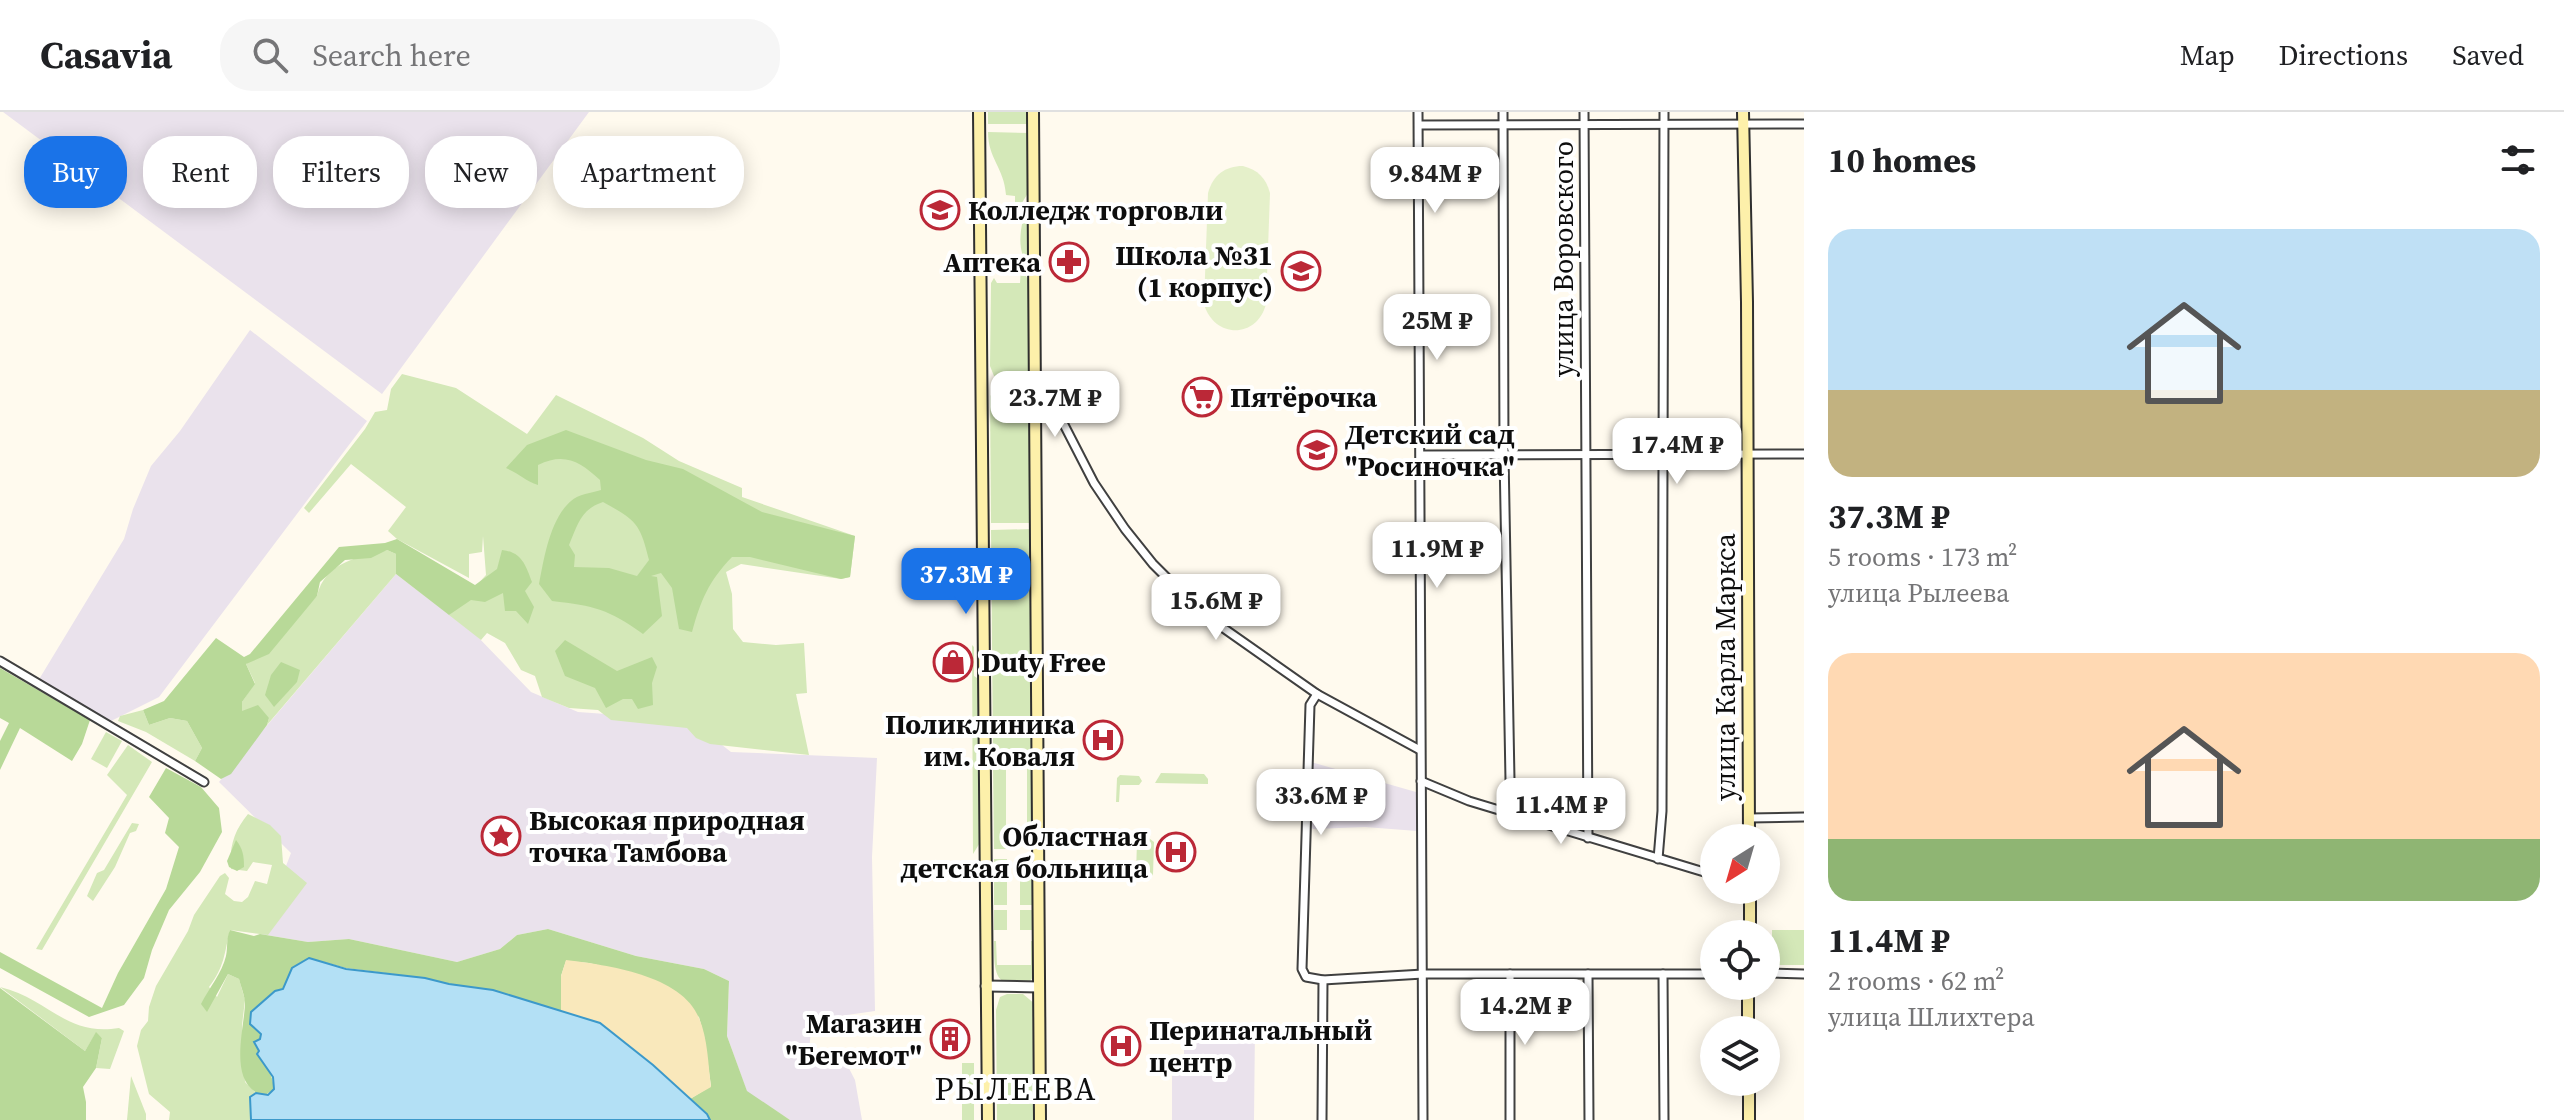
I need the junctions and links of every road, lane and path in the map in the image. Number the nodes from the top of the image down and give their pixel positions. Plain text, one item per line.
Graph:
1 (979, 112) edge
2 (1033, 112) edge
3 (1418, 112) edge
4 (1503, 112) edge
5 (1584, 112) edge
6 (1664, 112) edge
7 (1743, 112) edge
8 (1743, 124) junction
9 (1804, 124) edge
10 (1419, 125) junction
11 (1503, 125) junction
12 (1584, 125) junction
13 (1664, 125) junction
14 (1035, 395) junction
15 (1586, 454) junction
16 (1662, 454) junction
17 (1747, 454) junction
18 (1804, 454) edge
19 (1422, 455) junction
20 (1504, 455) junction
21 (0, 661) edge
22 (1317, 694) junction
23 (1420, 750) junction
24 (1421, 781) junction
25 (204, 782) dead end
26 (1507, 813) junction
27 (1804, 817) edge
28 (1749, 818) junction
29 (1749, 824) edge
30 (1588, 838) junction
31 (1658, 859) junction
32 (1700, 871) edge
33 (1780, 973) edge
34 (1423, 974) junction
35 (1510, 974) junction
36 (1588, 974) junction
37 (1663, 974) junction
38 (1700, 974) edge
39 (1804, 974) edge
40 (1323, 980) junction
41 (986, 986) junction
42 (1039, 987) junction
43 (1749, 1096) edge
44 (988, 1120) edge
45 (1040, 1120) edge
46 (1322, 1120) edge
47 (1423, 1120) edge
48 (1510, 1120) edge
49 (1589, 1120) edge
50 (1664, 1120) edge
51 (1749, 1120) edge

1 - 41 main road
2 - 14 main road
3 - 10 street
4 - 11 street
5 - 12 street, улица Воровского
6 - 13 street
7 - 8 main road, улица Карла Маркса
8 - 9 street
8 - 13 street
8 - 17 main road, улица Карла Маркса
10 - 11 street
10 - 19 street
11 - 12 street
11 - 20 street
12 - 13 street
12 - 15 street, улица Воровского
13 - 16 street
14 - 22 street
14 - 42 main road
15 - 16 street
15 - 20 street
15 - 30 street, улица Воровского
16 - 17 street
16 - 31 street
17 - 18 street
17 - 28 main road, улица Карла Маркса
19 - 20 street
19 - 23 street
20 - 26 street
21 - 25 street
22 - 23 street
22 - 40 street
23 - 24 street
24 - 26 street
24 - 34 street
26 - 30 street
27 - 28 street
28 - 29 main road, улица Карла Маркса
30 - 31 street
31 - 32 street
33 - 39 street
34 - 35 street
34 - 40 street
34 - 47 street
35 - 36 street
35 - 48 street
36 - 37 street
36 - 49 street
37 - 38 street
37 - 50 street
40 - 46 street
41 - 42 street
41 - 44 main road
42 - 45 main road
43 - 51 main road

